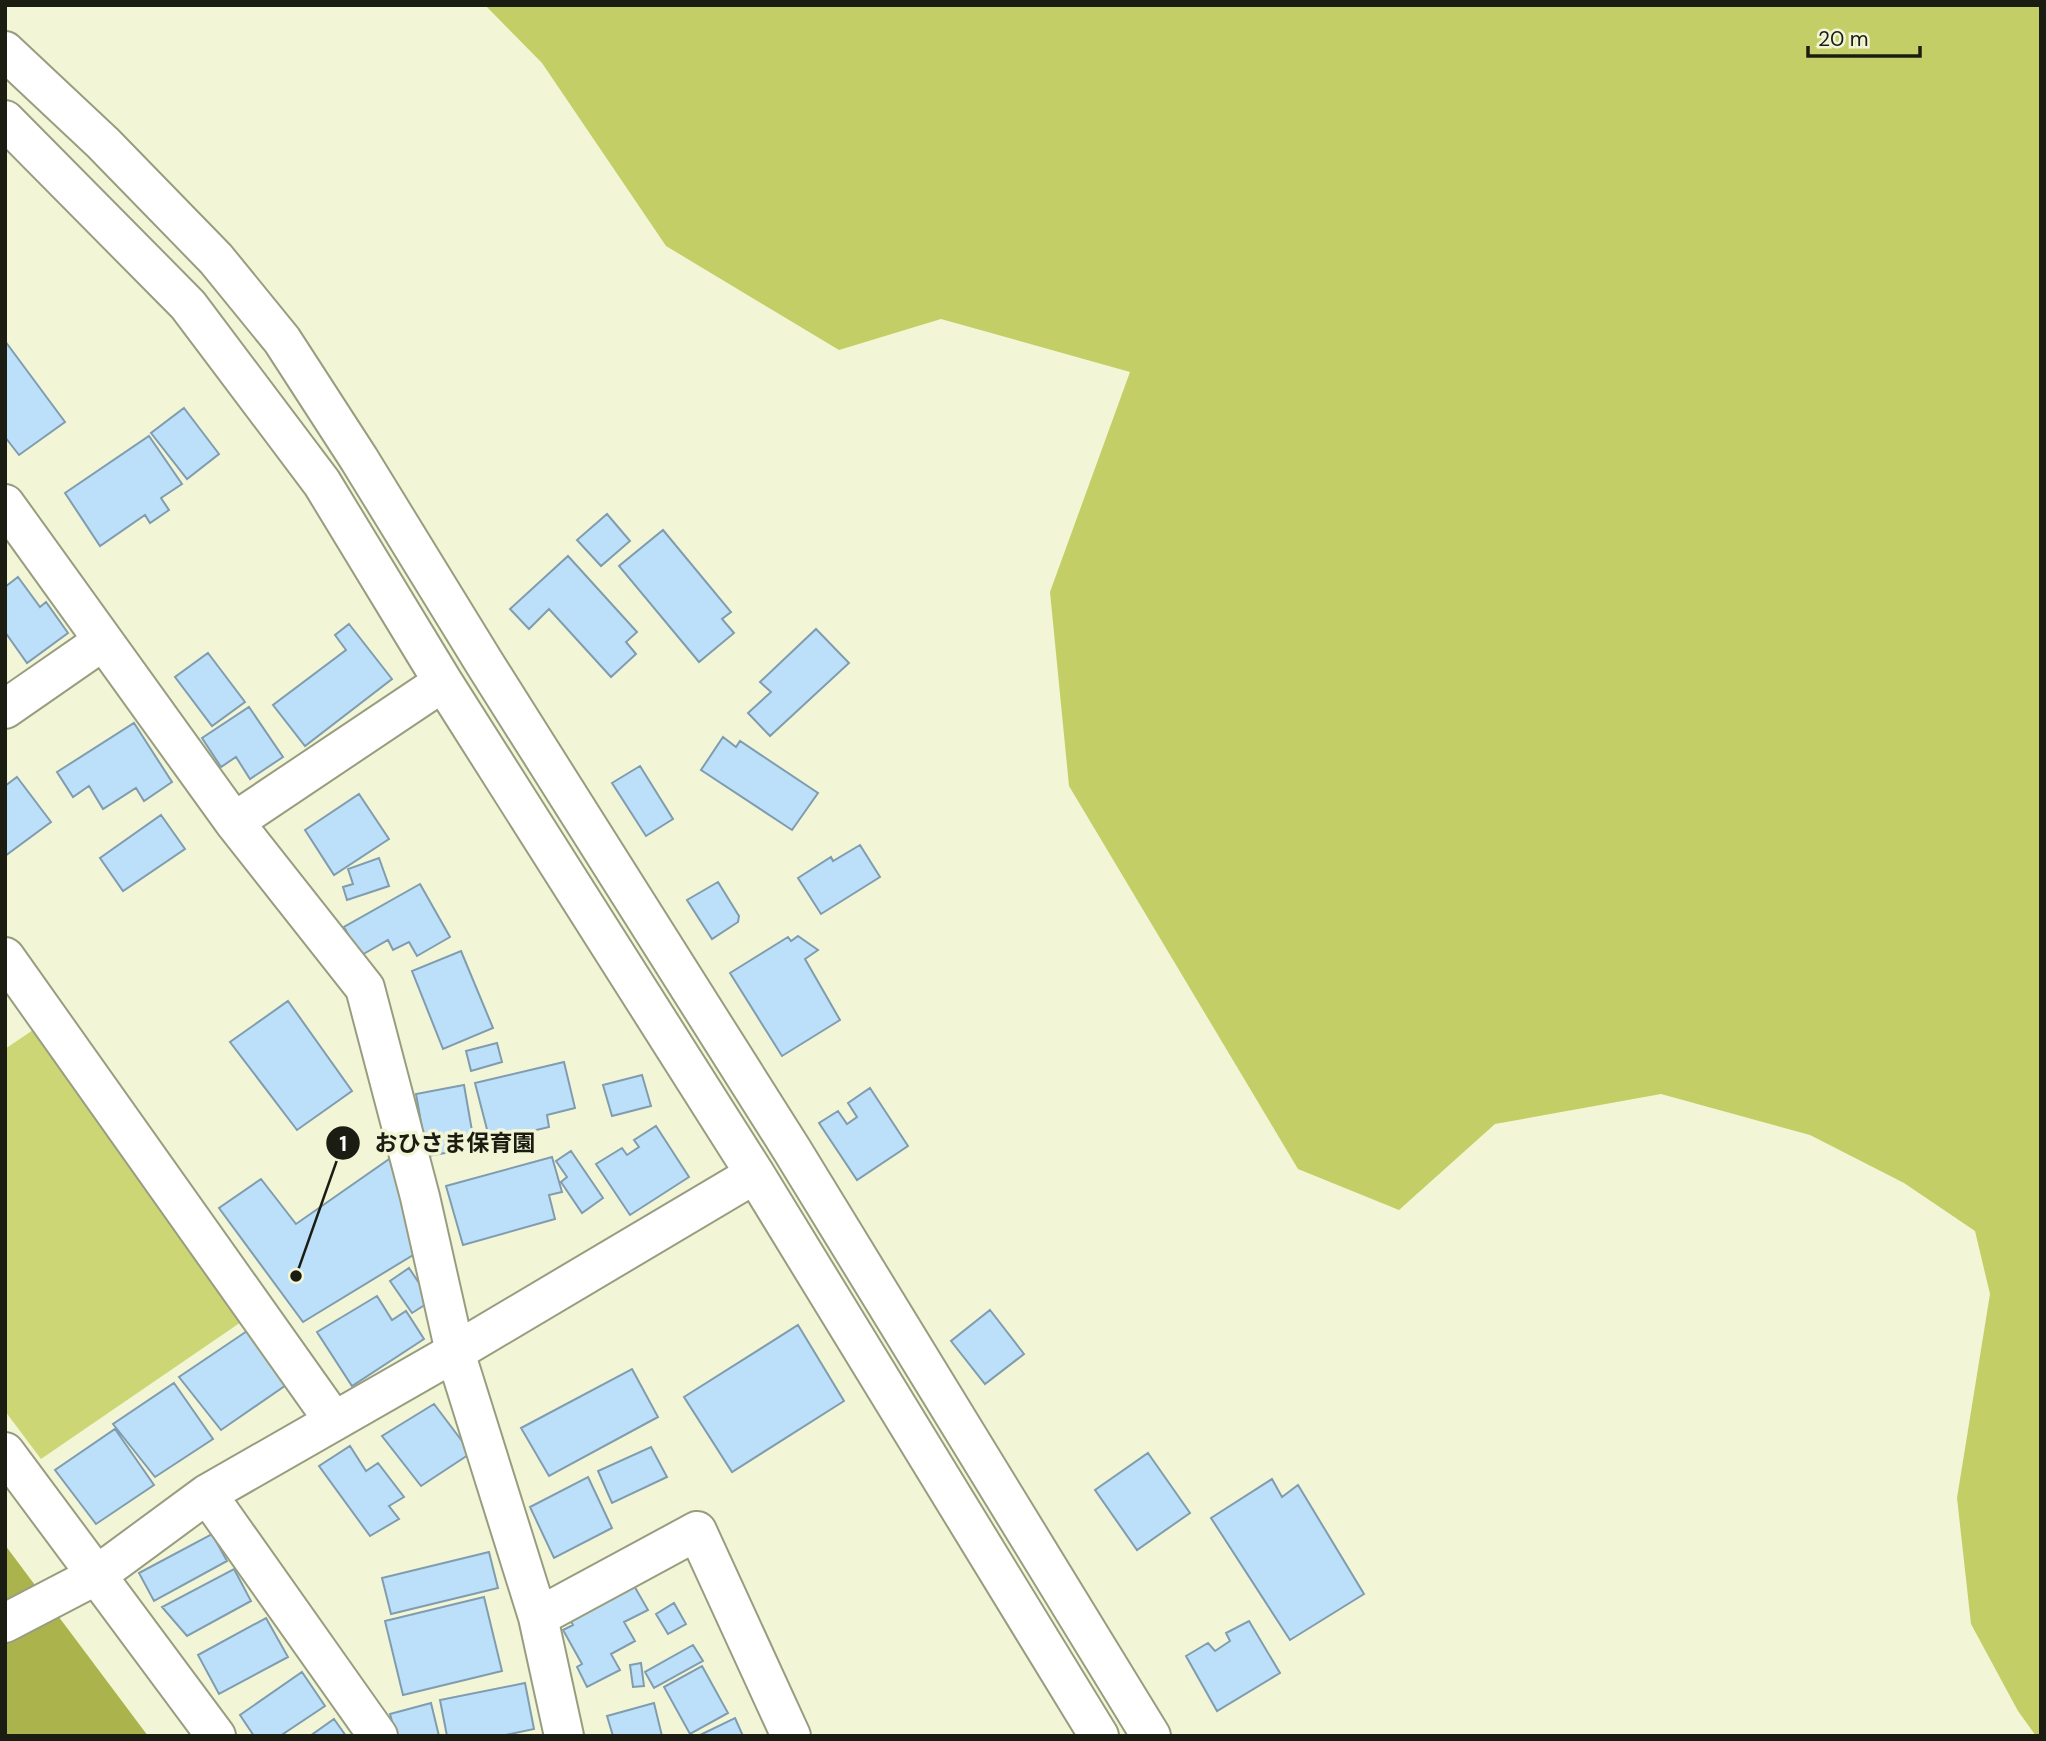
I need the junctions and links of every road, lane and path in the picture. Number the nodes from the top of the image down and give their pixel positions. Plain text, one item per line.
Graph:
1 (5, 51) edge
2 (5, 120) edge
3 (5, 503) edge
4 (103, 641) junction
5 (443, 682) junction
6 (5, 709) edge
7 (234, 822) junction
8 (5, 957) edge
9 (755, 1174) junction
10 (455, 1352) junction
11 (334, 1420) junction
12 (5, 1452) edge
13 (207, 1494) junction
14 (97, 1574) junction
15 (538, 1617) junction
16 (5, 1623) edge
17 (216, 1736) edge
18 (378, 1736) edge
19 (564, 1736) edge
20 (791, 1736) edge
21 (1099, 1736) edge
22 (1152, 1736) edge

1 - 22 street
2 - 5 street
3 - 4 street
4 - 6 street
4 - 7 street
5 - 7 street
5 - 9 street
7 - 10 street
8 - 11 street
9 - 10 street
9 - 21 street
10 - 11 street
10 - 15 street
11 - 13 street
12 - 14 street
13 - 14 street
13 - 18 street
14 - 16 street
14 - 17 street
15 - 19 street
15 - 20 street

